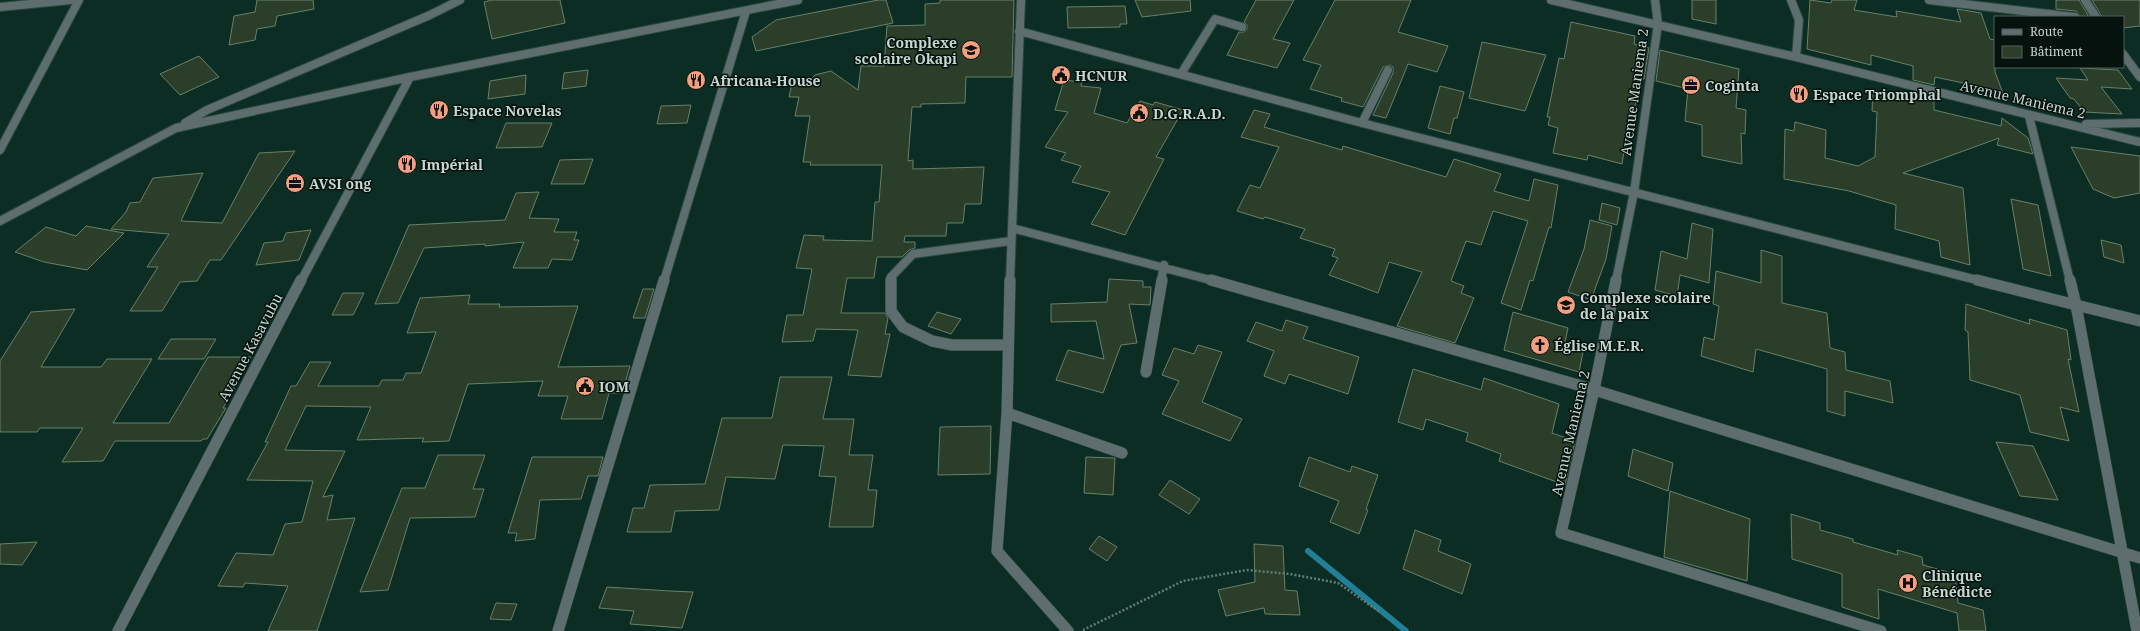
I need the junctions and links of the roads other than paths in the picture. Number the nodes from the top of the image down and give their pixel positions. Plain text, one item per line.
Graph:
1 (71, 0) edge
2 (79, 0) edge
3 (460, 0) edge
4 (798, 0) edge
5 (1021, 0) edge
6 (1552, 0) edge
7 (1656, 0) edge
8 (1791, 0) edge
9 (1929, 0) edge
10 (2085, 0) edge
11 (0, 7) edge
12 (746, 11) junction
13 (2066, 16) edge
14 (2095, 16) edge
15 (1658, 24) junction
16 (1242, 27) dead end
17 (1019, 31) junction
18 (2124, 55) edge
19 (1796, 57) junction
20 (1388, 70) dead end
21 (1181, 74) junction
22 (410, 77) junction
23 (2140, 77) edge
24 (2028, 116) junction
25 (1362, 123) junction
26 (2140, 123) edge
27 (2073, 124) junction
28 (176, 128) junction
29 (2140, 142) edge
30 (0, 150) edge
31 (1634, 192) junction
32 (0, 221) edge
33 (1012, 228) junction
34 (1011, 241) junction
35 (1164, 265) junction
36 (2076, 305) junction
37 (2140, 321) edge
38 (1007, 345) junction
39 (1146, 372) dead end
40 (1594, 390) junction
41 (1008, 413) junction
42 (1122, 453) dead end
43 (2122, 552) junction
44 (2140, 558) edge
45 (118, 631) edge
46 (558, 631) edge
47 (1068, 631) edge
48 (1881, 631) edge
49 (2137, 631) edge

1 - 11 street
2 - 30 street
3 - 28 street
4 - 12 street
5 - 17 street
6 - 15 street
7 - 15 street
8 - 19 street
9 - 13 street
10 - 14 street
12 - 22 street
12 - 46 street
15 - 19 street, Avenue Maniema 2
15 - 31 street, Avenue Maniema 2
16 - 21 street
17 - 21 street
17 - 33 street
18 - 23 street
19 - 24 street, Avenue Maniema 2
20 - 25 street
21 - 25 street
22 - 28 street
22 - 45 street, Avenue Kasavubu
24 - 27 street, Avenue Maniema 2
24 - 36 street
25 - 31 street
26 - 27 street
27 - 29 street, Avenue Maniema 2
28 - 32 street
31 - 36 street
31 - 40 street, Avenue Maniema 2
33 - 34 street
33 - 35 street
34 - 38 street
34 - 38 street
35 - 39 street
35 - 40 street
36 - 37 street
36 - 43 street
38 - 41 street
40 - 43 street
40 - 48 street, Avenue Maniema 2
41 - 42 street
41 - 47 street
43 - 44 street
43 - 49 street

